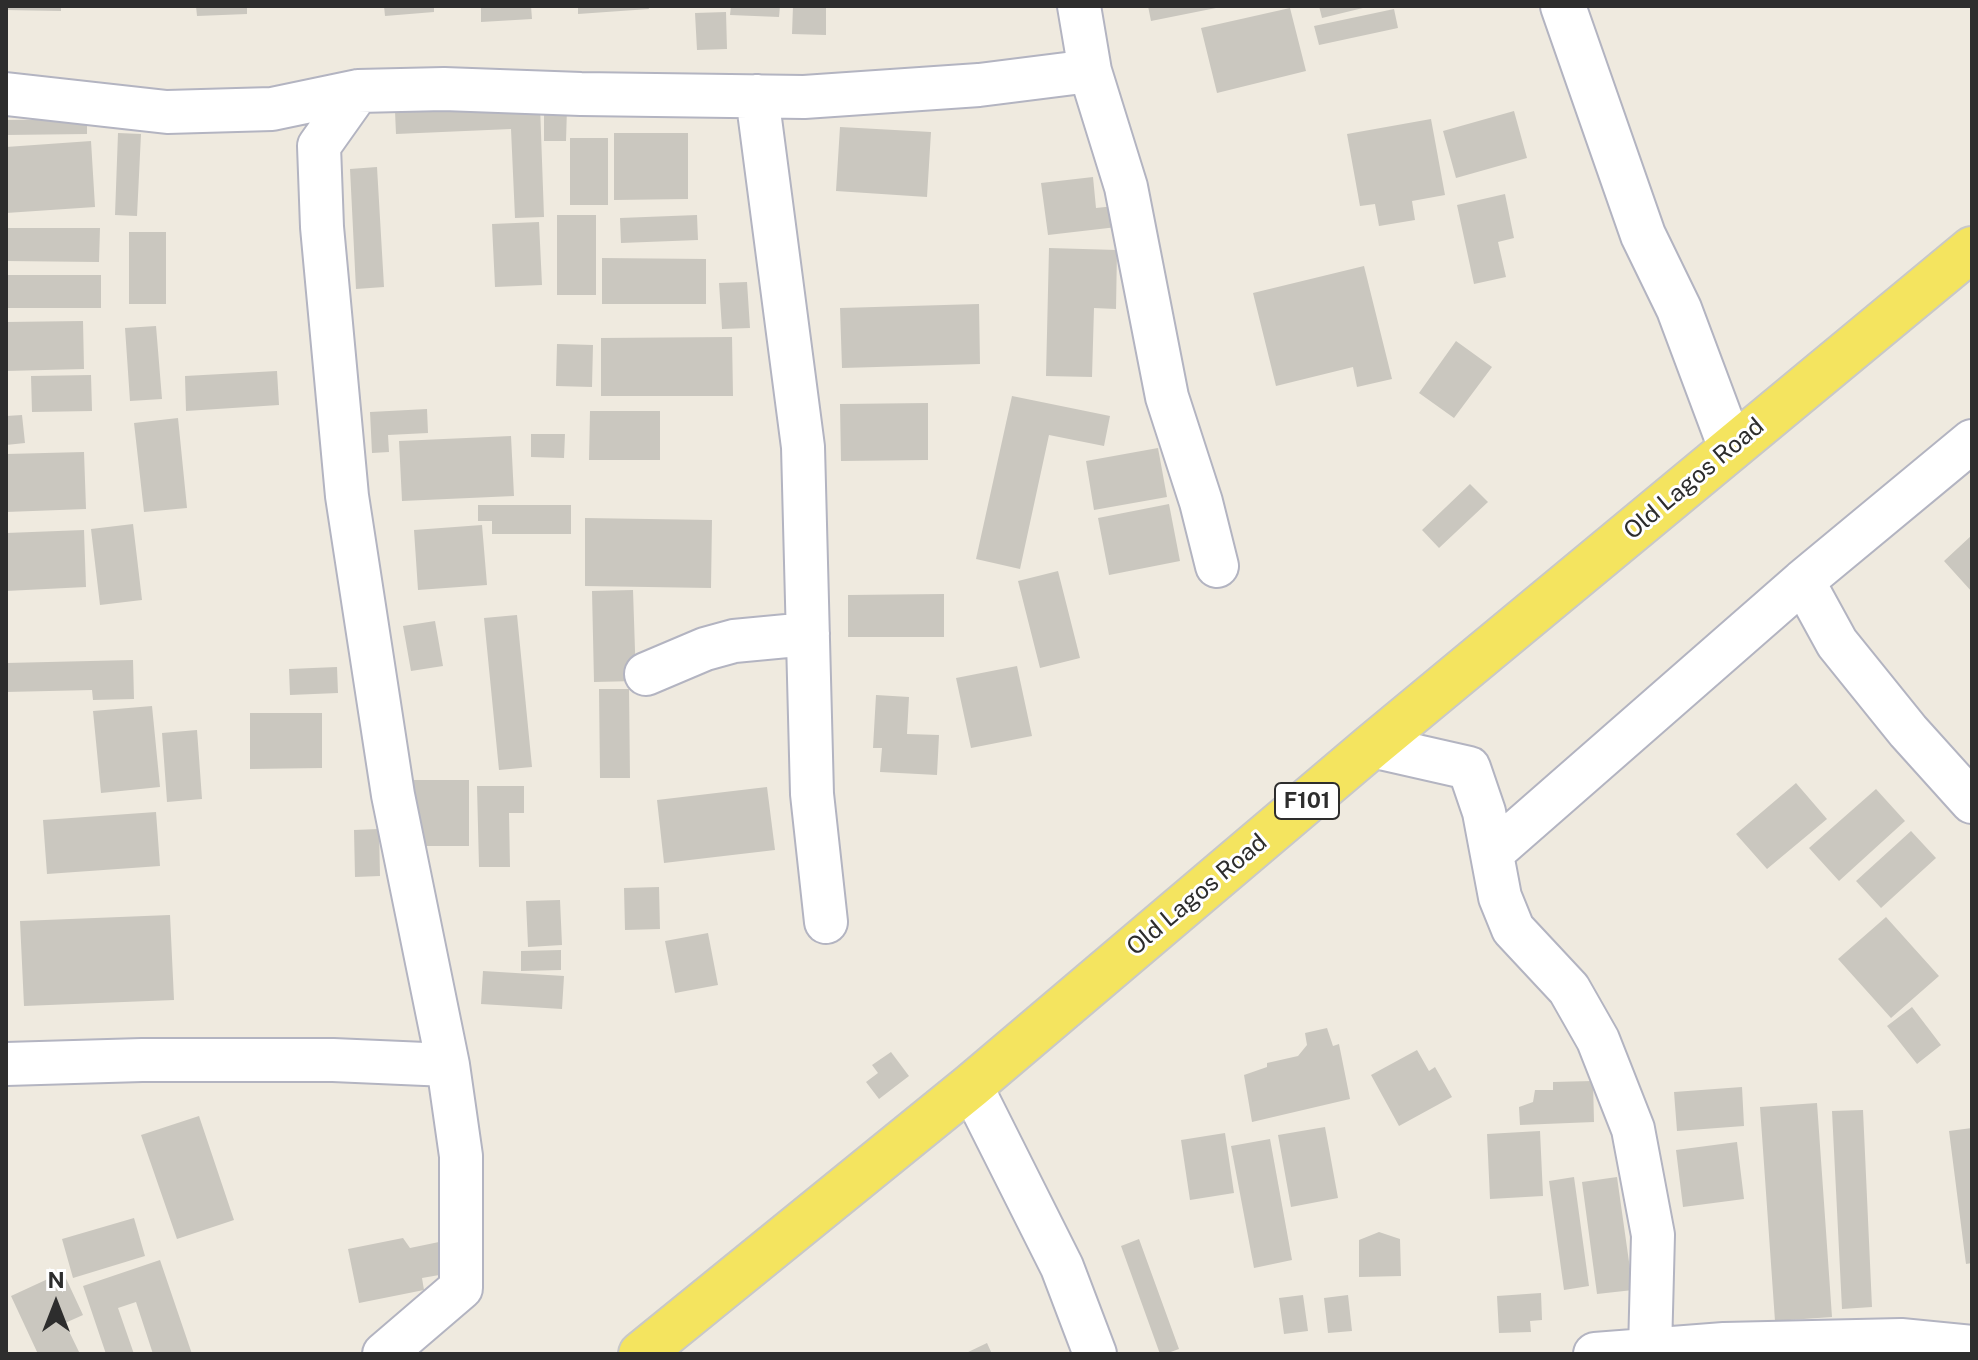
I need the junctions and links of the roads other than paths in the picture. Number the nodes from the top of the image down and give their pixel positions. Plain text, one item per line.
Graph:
1 (1079, 6) edge
2 (1563, 6) edge
3 (1090, 71) junction
4 (358, 91) junction
5 (6, 94) edge
6 (757, 96) junction
7 (272, 109) junction
8 (319, 146) junction
9 (1972, 249) edge
10 (1972, 441) edge
11 (1731, 448) junction
12 (1217, 566) dead end
13 (1803, 581) junction
14 (808, 634) junction
15 (646, 674) dead end
16 (1372, 746) junction
17 (1972, 802) edge
18 (1492, 853) junction
19 (826, 922) dead end
20 (6, 1064) edge
21 (448, 1065) junction
22 (971, 1086) junction
23 (1962, 1349) edge
24 (1650, 1350) junction
25 (384, 1354) edge
26 (641, 1354) edge
27 (1095, 1354) edge
28 (1595, 1354) edge

1 - 3 street
2 - 11 street
3 - 6 street
3 - 12 street
4 - 6 street
4 - 7 street
4 - 8 street
5 - 7 street
6 - 14 street
7 - 8 street
8 - 21 street
9 - 11 main road, Old Lagos Road / F101
10 - 13 street
11 - 16 main road, Old Lagos Road / F101
13 - 17 street
13 - 18 street
14 - 15 street
14 - 19 street
16 - 18 street
16 - 22 main road, Old Lagos Road / F101
18 - 24 street
20 - 21 street
21 - 25 street
22 - 26 main road, Old Lagos Road / F101
22 - 27 street
23 - 24 street
24 - 28 street

